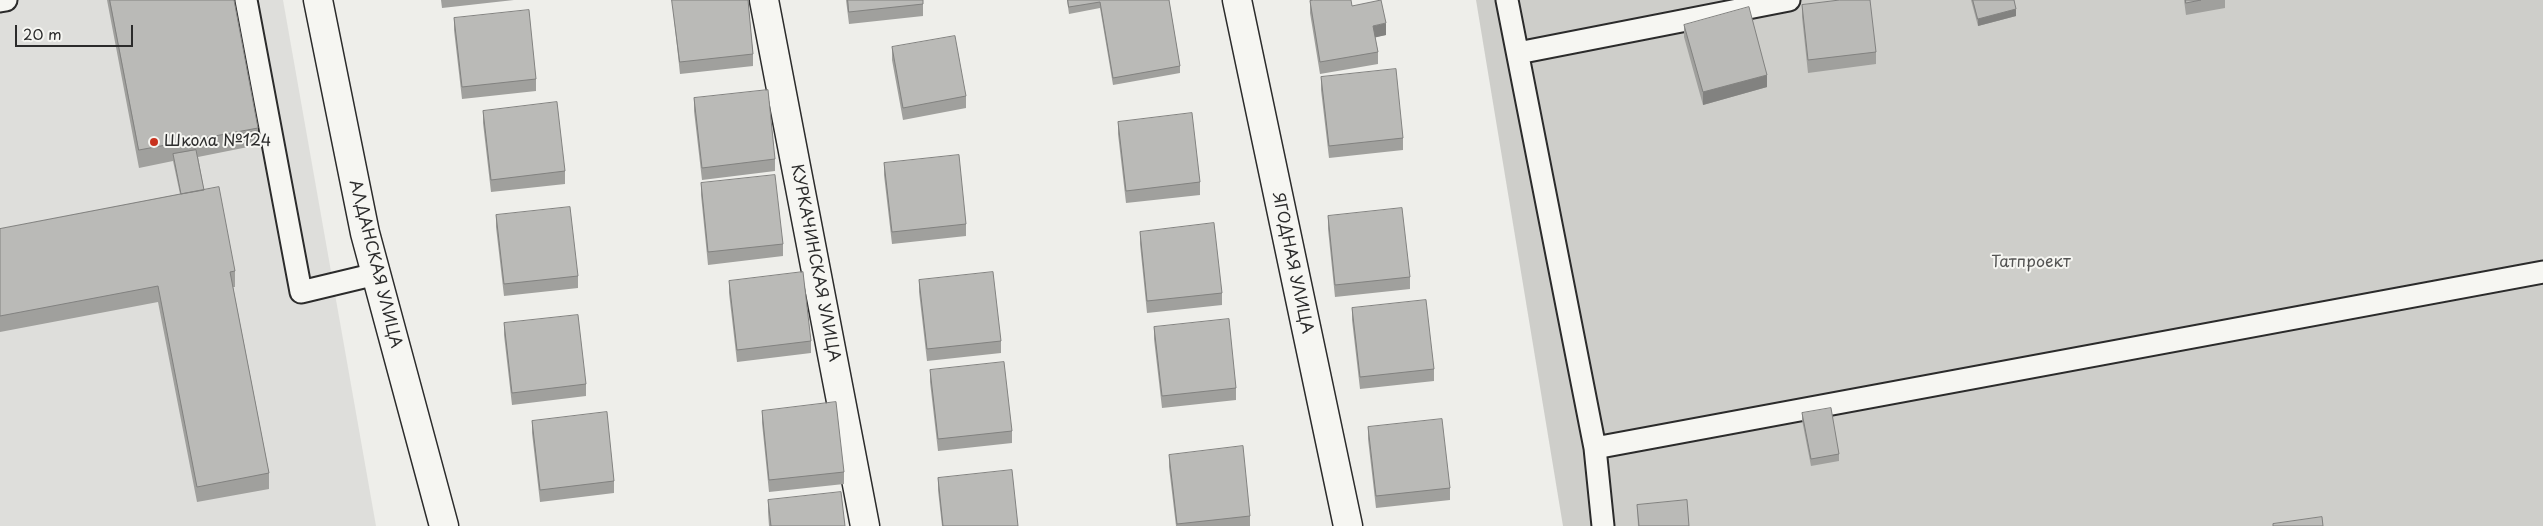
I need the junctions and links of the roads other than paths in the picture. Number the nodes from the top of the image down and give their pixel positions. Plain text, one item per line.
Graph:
1 (6, 0) edge
2 (246, 0) edge
3 (318, 0) edge
4 (764, 0) edge
5 (1237, 0) edge
6 (1507, 0) edge
7 (1789, 0) edge
8 (0, 1) edge
9 (1518, 53) junction
10 (2543, 272) edge
11 (376, 274) junction
12 (1595, 448) junction
13 (444, 526) edge
14 (866, 526) edge
15 (1348, 526) edge
16 (1603, 526) edge

1 - 8 lane
2 - 11 lane
3 - 11 street, АЛДАНСКАЯ УЛИЦА
4 - 14 street, КУРКАЧИНСКАЯ УЛИЦА
5 - 15 street, ЯГОДНАЯ УЛИЦА
6 - 9 lane
7 - 9 lane
9 - 12 lane
10 - 12 lane
11 - 13 street, АЛДАНСКАЯ УЛИЦА
12 - 16 lane

